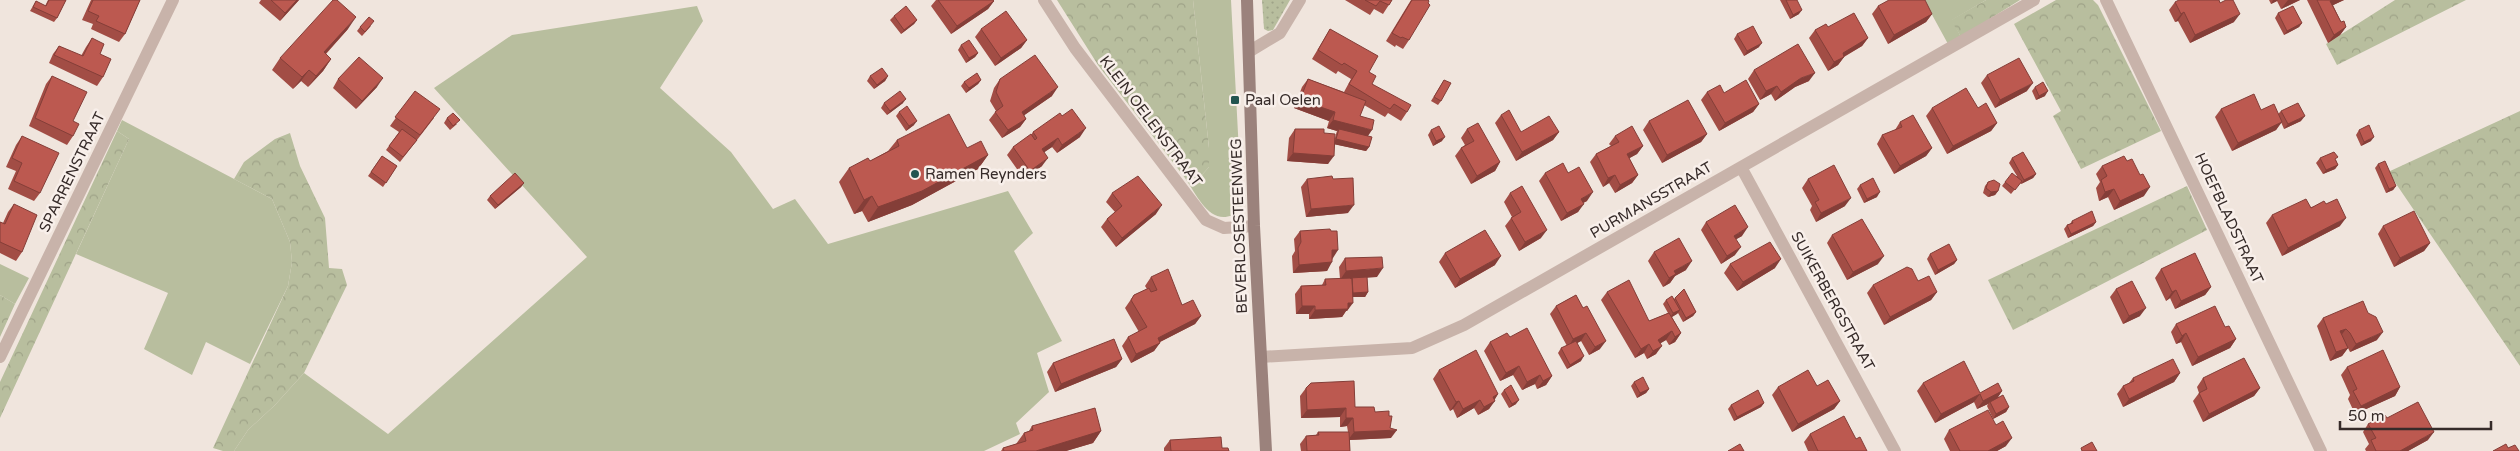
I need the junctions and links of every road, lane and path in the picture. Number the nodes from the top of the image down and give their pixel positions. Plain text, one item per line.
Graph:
1 (173, 0) edge
2 (1044, 0) edge
3 (1247, 0) edge
4 (1300, 0) edge
5 (2034, 0) edge
6 (2106, 0) edge
7 (1250, 51) junction
8 (1741, 167) junction
9 (1254, 226) junction
10 (0, 357) edge
11 (1261, 357) junction
12 (1266, 451) edge
13 (1895, 451) edge
14 (2320, 451) edge

1 - 10 street, SPARRENSTRAAT
2 - 9 street, KLEIN OELENSTRAAT
3 - 7 street, BEVERLOSESTEENWEG
4 - 7 street
5 - 8 street, PURMANSSTRAAT
6 - 14 street, HOEFBLADSTRAAT
7 - 9 street, BEVERLOSESTEENWEG
8 - 11 street, PURMANSSTRAAT
8 - 13 street, SUIKERBERGSTRAAT
9 - 11 street, BEVERLOSESTEENWEG
11 - 12 street, BEVERLOSESTEENWEG

